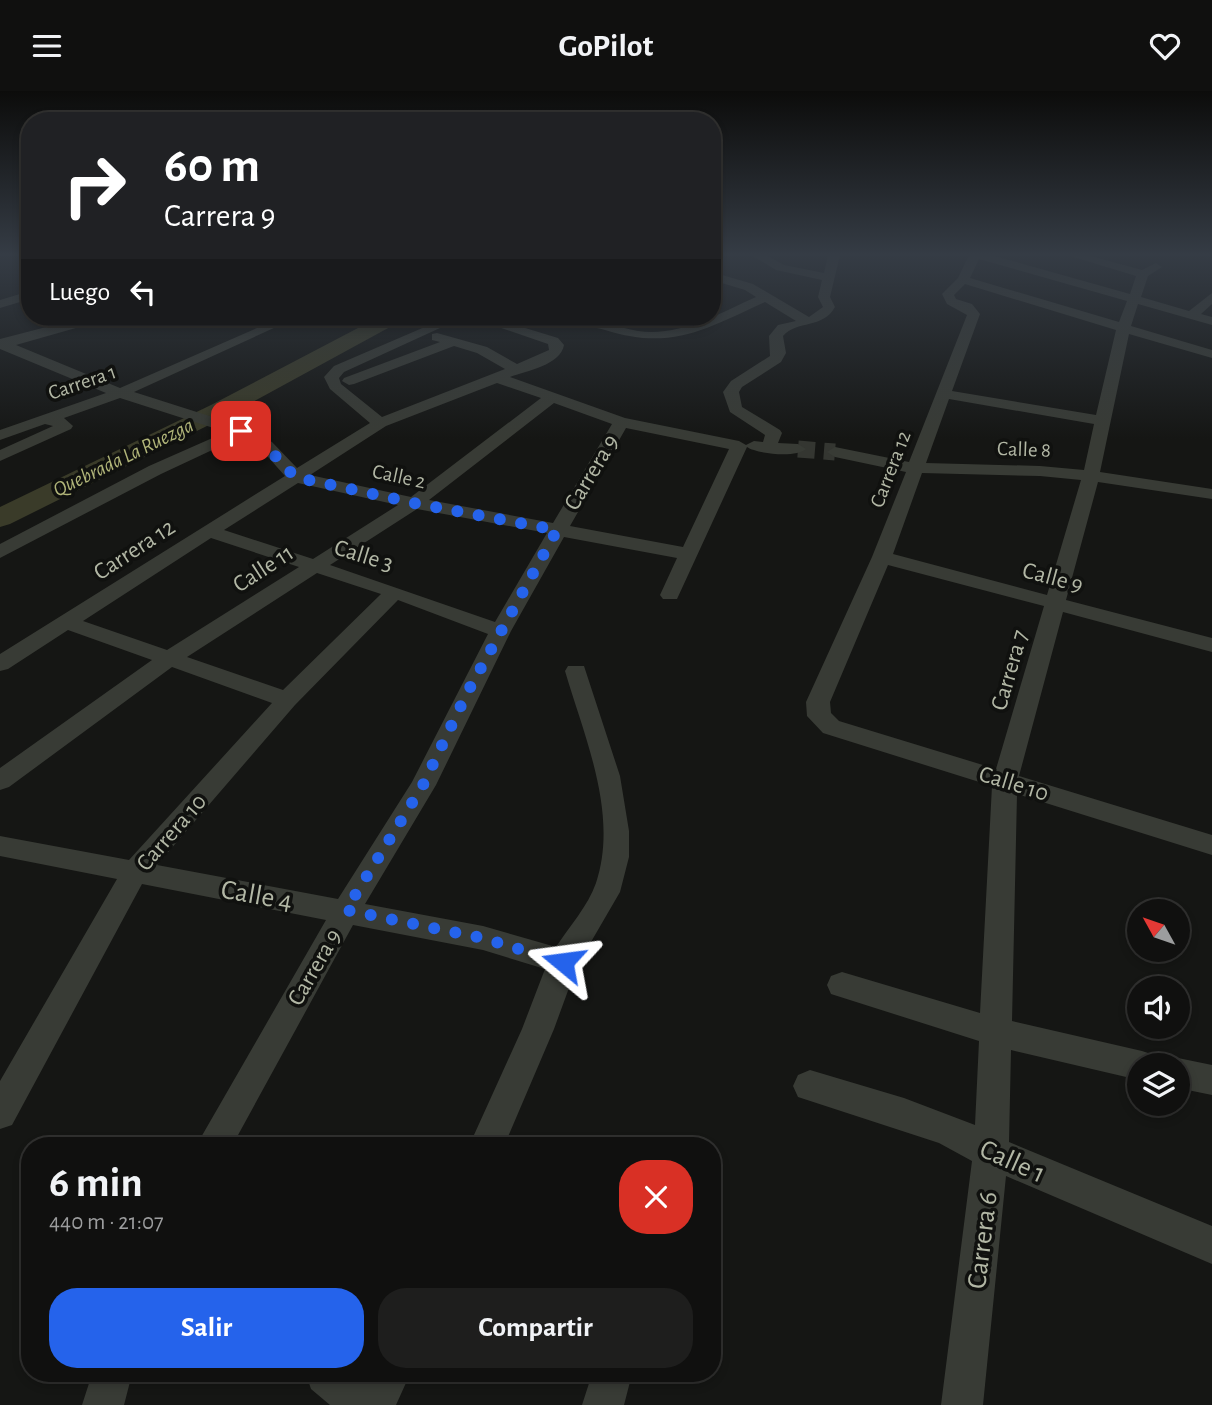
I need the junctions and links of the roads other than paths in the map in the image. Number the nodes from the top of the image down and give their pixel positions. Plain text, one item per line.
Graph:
1 (798, 316) edge
2 (822, 316) edge
3 (973, 316) edge
4 (1081, 316) edge
5 (1127, 316) edge
6 (1192, 316) edge
7 (806, 321) junction
8 (1212, 321) edge
9 (66, 326) edge
10 (266, 326) edge
11 (437, 326) edge
12 (506, 326) edge
13 (611, 326) edge
14 (696, 326) edge
15 (1123, 329) junction
16 (423, 332) junction
17 (453, 342) junction
18 (1, 344) edge
19 (1212, 354) edge
20 (515, 369) junction
21 (495, 377) junction
22 (335, 386) junction
23 (120, 393) junction
24 (945, 394) junction
25 (552, 397) junction
26 (40, 419) junction
27 (1104, 421) junction
28 (621, 422) junction
29 (380, 423) junction
30 (241, 431) junction
31 (0, 435) edge
32 (739, 446) junction
33 (769, 446) junction
34 (797, 449) tunnel mouth
35 (835, 452) tunnel mouth
36 (0, 456) edge
37 (914, 468) junction
38 (1091, 476) junction
39 (295, 477) junction
40 (1212, 494) edge
41 (414, 503) junction
42 (557, 530) junction
43 (211, 531) junction
44 (0, 552) edge
45 (688, 554) junction
46 (882, 557) junction
47 (313, 566) junction
48 (396, 592) junction
49 (670, 595) dead end
50 (1054, 605) junction
51 (68, 622) junction
52 (500, 631) junction
53 (1212, 645) edge
54 (170, 659) junction
55 (0, 664) edge
56 (576, 671) dead end
57 (287, 700) junction
58 (819, 716) joint
59 (1005, 780) junction
60 (0, 781) edge
61 (1212, 845) edge
62 (7, 855) edge
63 (135, 872) junction
64 (346, 910) junction
65 (563, 962) junction
66 (842, 985) dead end
67 (995, 1032) junction
68 (1127, 1063) edge
69 (1190, 1075) edge
70 (1212, 1080) edge
71 (810, 1086) dead end
72 (0, 1113) edge
73 (217, 1137) edge
74 (491, 1137) edge
75 (991, 1152) junction
76 (1212, 1245) edge
77 (110, 1382) edge
78 (335, 1382) edge
79 (385, 1382) edge
80 (610, 1382) edge
81 (103, 1405) edge
82 (360, 1405) edge
83 (375, 1405) edge
84 (603, 1405) edge
85 (962, 1405) edge

1 - 7 street
2 - 7 street
3 - 24 street, Carrera 12
4 - 15 street
5 - 15 street, Carrera 7
6 - 8 street
7 - 33 street
9 - 18 street
10 - 23 street, Carrera 1
11 - 16 street
12 - 20 street, Carrera 12
13 - 14 street
15 - 19 street
15 - 27 street, Carrera 7
16 - 17 street
16 - 22 street
17 - 20 street
17 - 22 street
18 - 23 street
20 - 21 street, Carrera 12
21 - 25 street
21 - 29 street, Carrera 12
22 - 29 street
23 - 26 street, Carrera 1
23 - 30 street
24 - 27 street
24 - 37 street, Carrera 12
25 - 28 street
25 - 41 street, Calle 11
26 - 31 street, Carrera 1
26 - 36 street
27 - 38 street, Carrera 7
28 - 32 street
28 - 42 street, Carrera 9
29 - 39 street, Carrera 12
30 - 39 street
30 - 44 street
32 - 33 street
32 - 45 street
33 - 34 street
35 - 37 street, Calle 8
37 - 38 street, Calle 8
37 - 46 street, Carrera 12
38 - 40 street, Calle 8
38 - 50 street, Carrera 7
39 - 41 street, Calle 2
39 - 43 street, Carrera 12
41 - 42 street, Calle 2
41 - 47 street, Calle 11
42 - 45 street, Calle 2
42 - 52 street, Carrera 9
43 - 47 street, Calle 3
43 - 51 street, Carrera 12
45 - 49 street
46 - 50 street, Calle 9
46 - 58 street, Carrera 12
47 - 48 street, Calle 3
47 - 54 street, Calle 11
48 - 52 street, Calle 3
48 - 57 street, Carrera 10
50 - 53 street, Calle 9
50 - 59 street, Carrera 7
51 - 54 street
51 - 55 street, Carrera 12
52 - 64 street, Carrera 9
54 - 57 street
54 - 60 street, Calle 11
56 - 65 street
57 - 63 street, Carrera 10
58 - 59 street, Calle 10
59 - 61 street, Calle 10
59 - 67 street, Carrera 7
62 - 63 street, Calle 4
63 - 64 street, Calle 4
63 - 72 street, Carrera 10
64 - 65 street, Calle 4
64 - 73 street, Carrera 9
65 - 74 street
66 - 67 street
67 - 68 street
67 - 75 street, Carrera 6
69 - 70 street
71 - 75 street, Calle 1
75 - 76 street, Calle 1
75 - 85 street, Carrera 6
77 - 81 street
78 - 82 street
79 - 83 street
80 - 84 street

